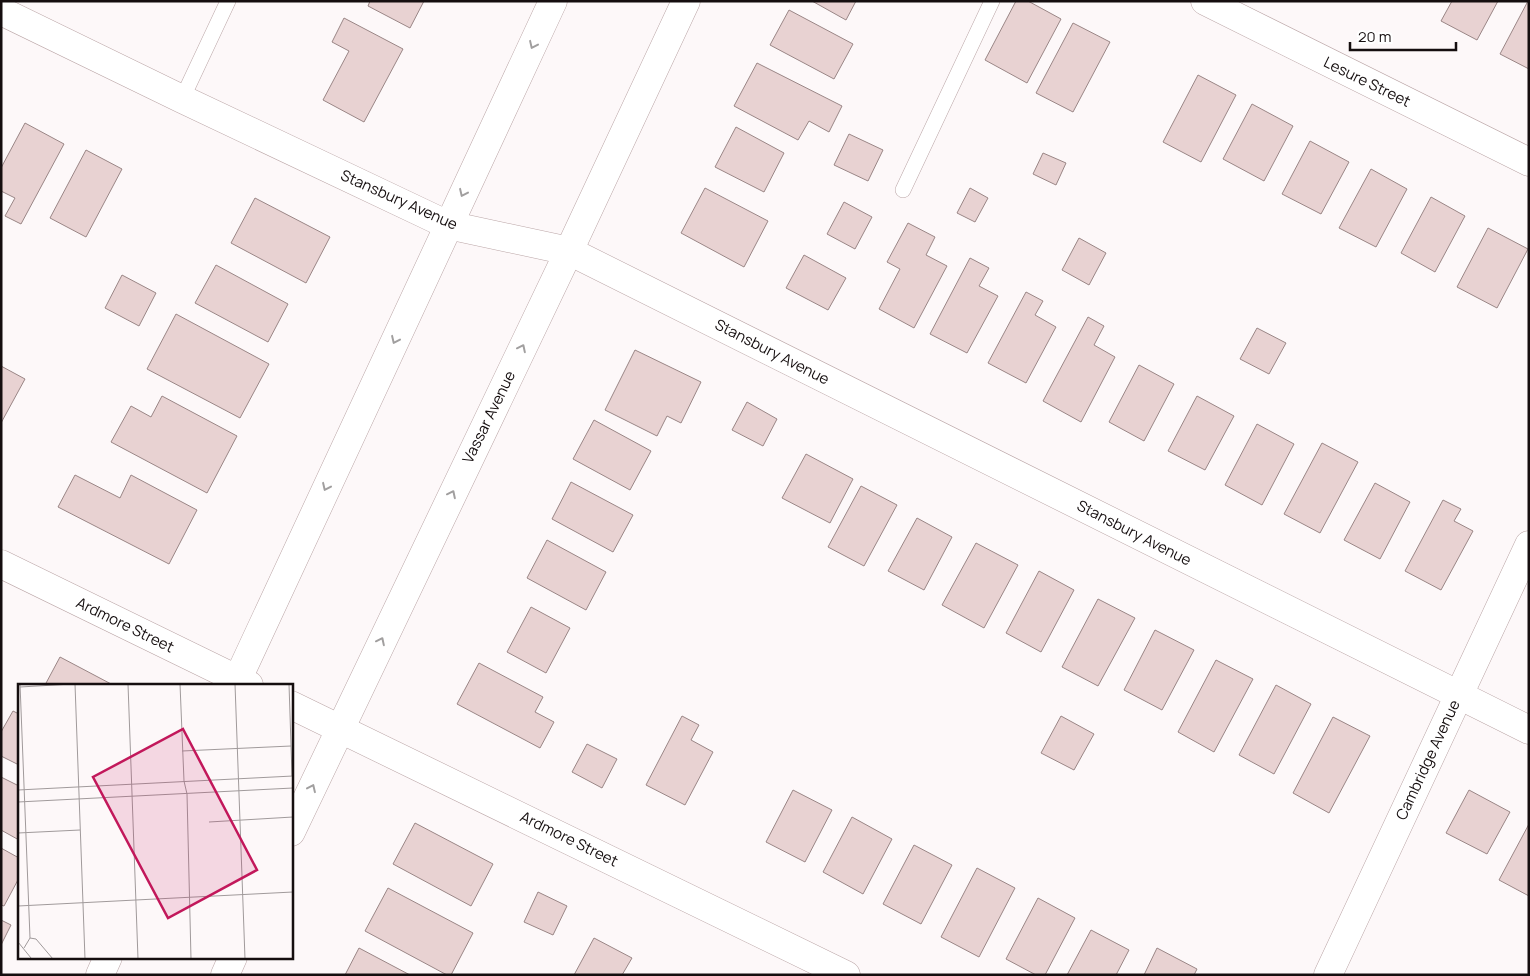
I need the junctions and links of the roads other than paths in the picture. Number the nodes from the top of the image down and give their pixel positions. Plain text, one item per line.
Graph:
1 (228, 1) edge
2 (553, 1) edge
3 (686, 1) edge
4 (992, 1) edge
5 (1205, 1) edge
6 (1, 11) edge
7 (182, 99) junction
8 (1529, 162) edge
9 (903, 190) dead end
10 (448, 225) junction
11 (569, 251) junction
12 (1529, 545) edge
13 (1, 564) edge
14 (240, 683) edge
15 (1458, 695) junction
16 (292, 705) edge
17 (340, 728) junction
18 (1529, 730) edge
19 (292, 830) edge
20 (108, 958) edge
21 (233, 958) edge
22 (100, 975) edge
23 (225, 975) edge
24 (846, 975) edge
25 (1328, 975) edge

1 - 7 lane
2 -> 10 street
3 - 11 street, Vassar Avenue
4 - 9 lane
5 - 8 street, Lesure Street
6 - 7 street, Stansbury Avenue
7 - 10 street, Stansbury Avenue
10 - 11 street, Stansbury Avenue
10 -> 14 street
11 - 15 street, Stansbury Avenue
17 -> 11 street, Vassar Avenue
12 - 15 street, Cambridge Avenue
13 - 14 street, Ardmore Street
15 - 18 street, Stansbury Avenue
15 - 25 street, Cambridge Avenue
16 - 17 street, Ardmore Street
19 -> 17 street, Vassar Avenue
17 - 24 street, Ardmore Street
20 - 22 street
21 - 23 street

